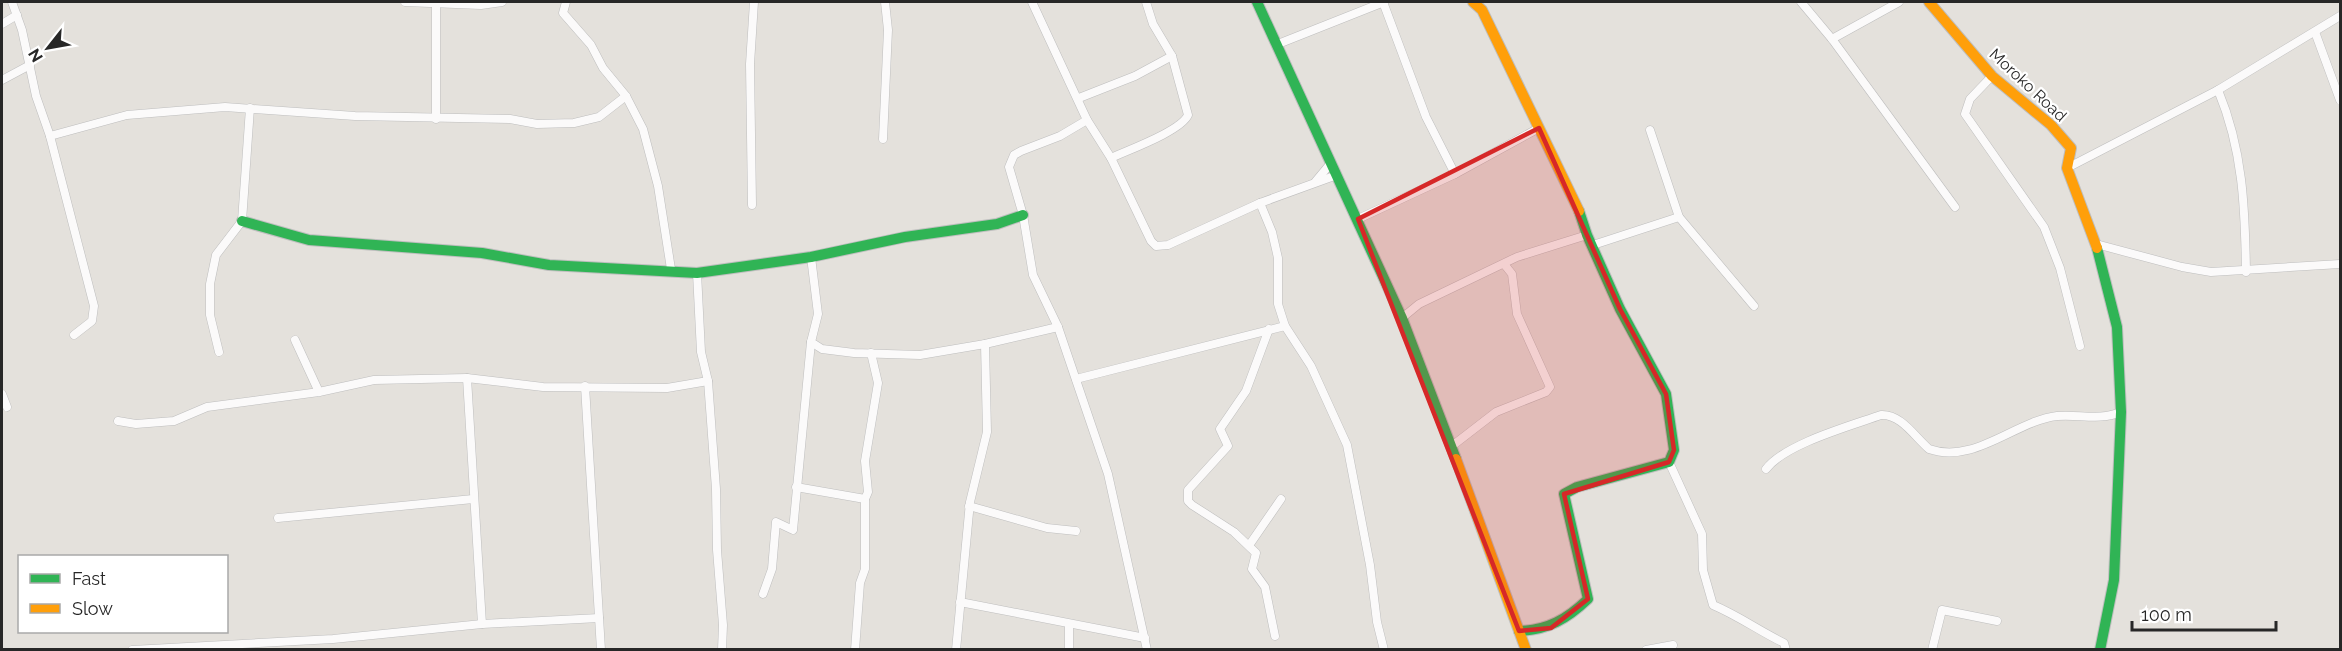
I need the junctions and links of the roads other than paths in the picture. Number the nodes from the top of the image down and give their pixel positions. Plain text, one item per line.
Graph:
1 (12, 2) edge
2 (405, 2) edge
3 (502, 2) edge
4 (566, 2) edge
5 (754, 2) edge
6 (885, 2) edge
7 (1032, 2) edge
8 (1146, 2) edge
9 (1257, 2) edge
10 (1383, 2) edge
11 (1473, 2) edge
12 (1801, 2) edge
13 (1899, 2) edge
14 (1929, 2) edge
15 (1371, 3) edge
16 (436, 4) junction
17 (17, 15) junction
18 (2340, 16) edge
19 (2, 24) edge
20 (2315, 32) junction
21 (1833, 39) junction
22 (1278, 44) junction
23 (1172, 56) junction
24 (30, 65) junction
25 (1992, 76) junction
26 (2, 80) edge
27 (2218, 90) junction
28 (626, 96) junction
29 (1078, 98) junction
30 (2340, 100) edge
31 (250, 108) junction
32 (436, 118) junction
33 (1087, 120) junction
34 (1539, 128) junction
35 (1650, 130) dead end
36 (50, 136) junction
37 (883, 139) dead end
38 (1111, 158) junction
39 (1332, 163) junction
40 (2067, 168) junction
41 (1455, 174) junction
42 (1337, 175) junction
43 (1315, 182) junction
44 (1260, 203) junction
45 (752, 205) dead end
46 (1955, 207) dead end
47 (1023, 215) junction
48 (1679, 217) junction
49 (1358, 219) junction
50 (242, 221) junction
51 (1587, 235) junction
52 (2096, 244) junction
53 (1593, 245) junction
54 (812, 257) junction
55 (1504, 264) junction
56 (2340, 264) edge
57 (671, 269) junction
58 (2246, 272) junction
59 (697, 273) junction
60 (1754, 306) dead end
61 (1402, 318) junction
62 (1285, 326) junction
63 (1058, 327) junction
64 (1269, 330) junction
65 (74, 335) dead end
66 (295, 340) dead end
67 (811, 342) junction
68 (985, 344) junction
69 (2080, 346) dead end
70 (219, 352) dead end
71 (871, 353) junction
72 (467, 378) junction
73 (1076, 379) junction
74 (708, 381) junction
75 (585, 386) junction
76 (319, 392) junction
77 (2, 394) edge
78 (7, 407) dead end
79 (2121, 412) junction
80 (118, 421) dead end
81 (1452, 446) junction
82 (1669, 462) junction
83 (1766, 469) dead end
84 (796, 487) junction
85 (473, 499) junction
86 (865, 499) junction
87 (1281, 499) dead end
88 (969, 506) junction
89 (278, 518) dead end
90 (1076, 531) dead end
91 (1250, 544) junction
92 (763, 594) dead end
93 (960, 602) junction
94 (599, 618) junction
95 (1997, 621) dead end
96 (482, 624) junction
97 (1069, 625) junction
98 (1519, 631) junction
99 (1275, 636) dead end
100 (1145, 638) junction
101 (1673, 645) dead end
102 (132, 650) edge
103 (601, 650) edge
104 (722, 650) edge
105 (855, 650) edge
106 (956, 650) edge
107 (1069, 650) edge
108 (1148, 650) edge
109 (1384, 650) edge
110 (1526, 650) edge
111 (1646, 650) edge
112 (1786, 650) edge
113 (1932, 650) edge
114 (2100, 650) edge

1 - 17 street
2 - 16 street
3 - 16 street
4 - 28 street
5 - 45 street
6 - 37 street
7 - 29 street
8 - 23 street
9 - 22 street
10 - 15 street
10 - 41 street
11 - 34 street
12 - 21 street
13 - 21 street
14 - 25 street, Moroko Road
15 - 22 street
16 - 32 street
17 - 19 street
17 - 24 street
18 - 20 street
20 - 27 street
20 - 30 street
21 - 46 street
22 - 39 street
23 - 29 street
23 - 38 street
24 - 26 street
24 - 36 street
25 - 40 street, Moroko Road
25 - 69 street
27 - 40 street
27 - 58 street
28 - 32 street
28 - 57 street
29 - 33 street
31 - 32 street
31 - 36 street
31 - 50 street
33 - 38 street
33 - 47 street
34 - 41 street
34 - 51 street
35 - 48 street
36 - 65 street
38 - 44 street
39 - 42 street
39 - 43 street
40 - 52 street
41 - 49 street
42 - 43 street
42 - 49 street
43 - 44 street
44 - 62 street
47 - 54 street
47 - 63 street
48 - 53 street
48 - 60 street
49 - 61 street
50 - 57 street
50 - 70 street
51 - 53 street
51 - 55 street
52 - 58 street
52 - 79 street
53 - 82 street
54 - 59 street
54 - 67 street
55 - 61 street
55 - 81 street
56 - 58 street
57 - 59 street
59 - 74 street
61 - 81 street
62 - 64 street
62 - 109 street
63 - 68 street
63 - 73 street
64 - 73 street
64 - 91 street
66 - 76 street
67 - 71 street
67 - 84 street
68 - 71 street
68 - 88 street
71 - 86 street
72 - 75 street
72 - 76 street
72 - 85 street
73 - 100 street
74 - 75 street
74 - 104 street
75 - 94 street
76 - 80 street
77 - 78 street
79 - 83 street
79 - 114 street
81 - 98 street
82 - 98 street
82 - 112 street
84 - 86 street
84 - 92 street
85 - 89 street
85 - 96 street
86 - 105 street
87 - 91 street
88 - 90 street
88 - 93 street
91 - 99 street
93 - 97 street
93 - 106 street
94 - 96 street
94 - 103 street
95 - 113 street
96 - 102 street
97 - 100 street
97 - 107 street
98 - 110 street
100 - 108 street
101 - 111 street

